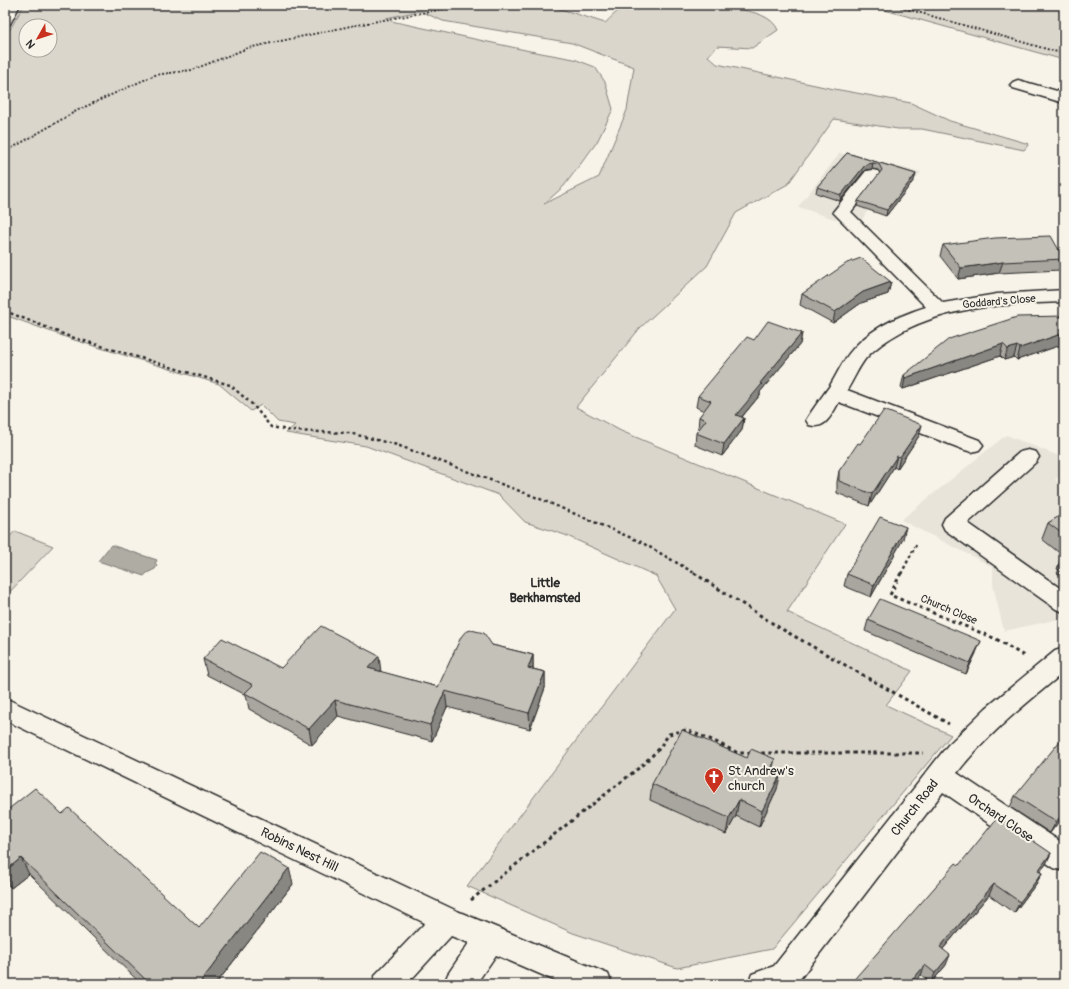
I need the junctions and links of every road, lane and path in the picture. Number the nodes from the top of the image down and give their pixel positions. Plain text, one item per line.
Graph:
1 (13, 5) edge
2 (465, 5) edge
3 (893, 5) edge
4 (5, 21) edge
5 (1064, 54) edge
6 (1018, 85) dead end
7 (1064, 98) edge
8 (5, 152) edge
9 (872, 175) dead end
10 (1064, 296) edge
11 (938, 309) junction
12 (5, 311) edge
13 (836, 393) junction
14 (816, 420) dead end
15 (972, 445) dead end
16 (1028, 457) dead end
17 (916, 545) dead end
18 (1064, 603) edge
19 (1056, 665) edge
20 (5, 708) edge
21 (966, 744) junction
22 (938, 775) junction
23 (1064, 859) edge
24 (448, 920) junction
25 (490, 938) junction
26 (778, 981) edge
27 (387, 984) edge
28 (459, 984) edge
29 (597, 984) edge

1 - 4 street
2 - 8 path
3 - 5 path
6 - 7 street
9 - 11 street
10 - 11 street, Goddard's Close
11 - 13 street, Goddard's Close
12 - 21 path
13 - 14 street, Goddard's Close
13 - 15 street
16 - 18 street
17 - 19 path, Church Close
19 - 21 street, Church Road
20 - 24 street, Robins Nest Hill
21 - 22 street, Church Road
21 - 24 path
22 - 23 street, Orchard Close
22 - 26 street, Church Road
24 - 25 street, Robins Nest Hill
24 - 27 street
25 - 28 street
25 - 29 street, Robins Nest Hill

